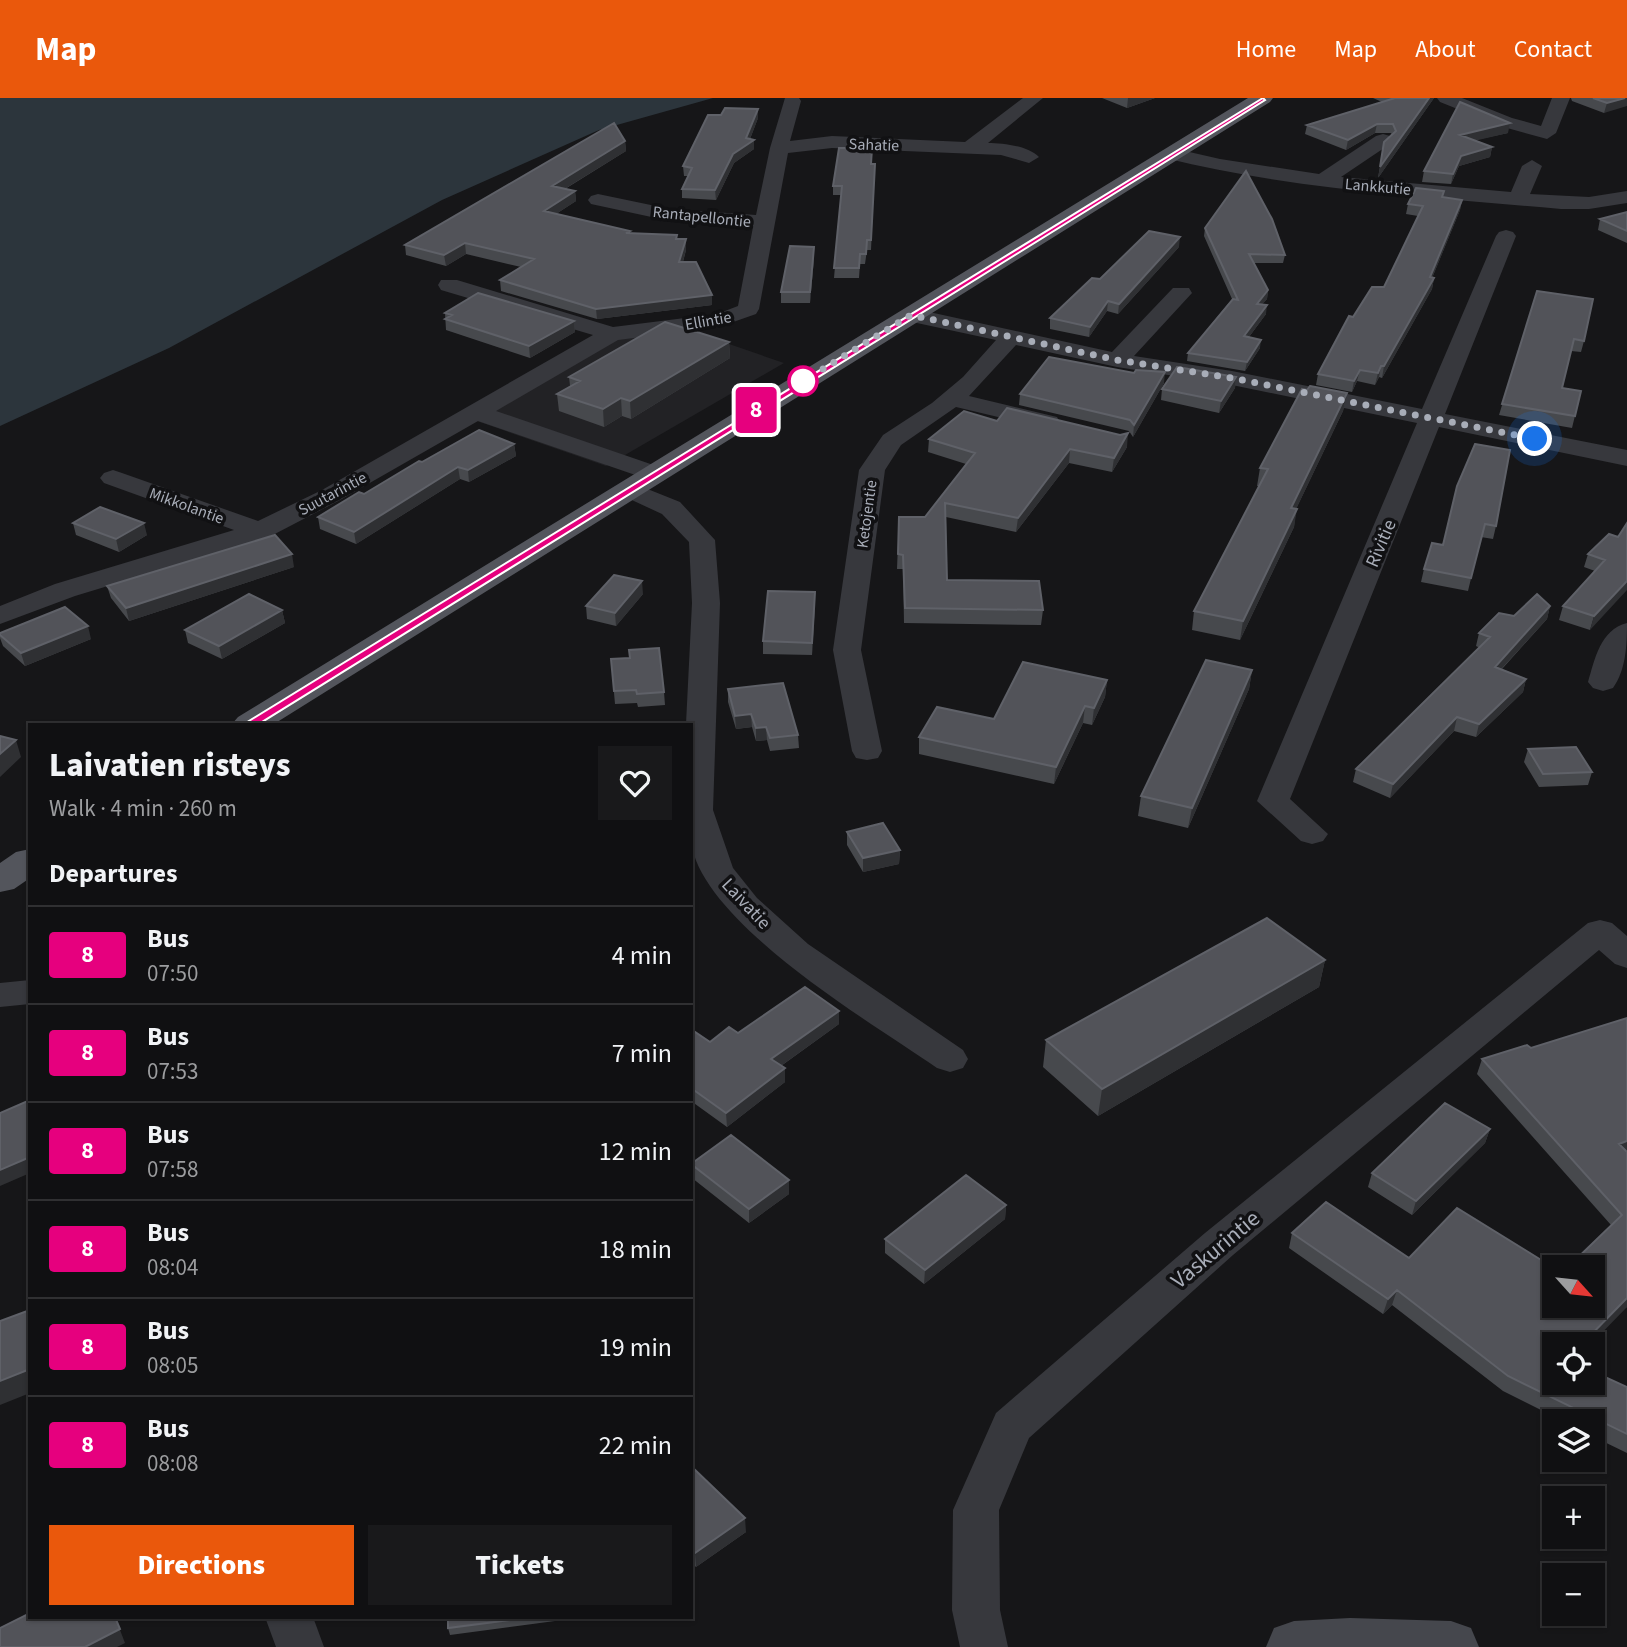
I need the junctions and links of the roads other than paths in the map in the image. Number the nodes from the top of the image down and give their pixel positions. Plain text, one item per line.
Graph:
1 (1034, 98) edge
2 (1263, 98) edge
3 (1446, 98) edge
4 (1561, 98) edge
5 (792, 101) dead end
6 (1383, 140) edge
7 (779, 148) junction
8 (969, 148) junction
9 (1172, 154) junction
10 (1029, 157) dead end
11 (1532, 166) dead end
12 (1322, 181) junction
13 (1627, 197) edge
14 (1518, 199) junction
15 (598, 200) dead end
16 (764, 222) junction
17 (1506, 236) dead end
18 (449, 285) dead end
19 (1181, 293) dead end
20 (911, 315) junction
21 (612, 334) junction
22 (1012, 336) junction
23 (1117, 360) junction
24 (951, 399) junction
25 (476, 412) junction
26 (1432, 417) junction
27 (1067, 427) edge
28 (1627, 458) edge
29 (656, 474) junction
30 (114, 478) dead end
31 (631, 490) junction
32 (260, 531) junction
33 (0, 616) edge
34 (1627, 632) edge
35 (1603, 682) dead end
36 (252, 723) edge
37 (867, 751) dead end
38 (694, 811) edge
39 (1312, 834) dead end
40 (28, 862) edge
41 (0, 880) edge
42 (1614, 943) edge
43 (28, 992) edge
44 (0, 995) edge
45 (950, 1059) dead end
46 (290, 1619) edge
47 (300, 1647) edge
48 (984, 1647) edge
49 (1294, 1647) edge
50 (1451, 1647) edge

1 - 8 street
2 - 9 main road
3 - 4 street
5 - 7 street, Ellintie
6 - 12 street
7 - 8 street, Sahatie
7 - 16 street, Ellintie
8 - 10 street, Sahatie
9 - 12 street, Lankkutie
9 - 20 main road
11 - 14 street
12 - 14 street, Lankkutie
13 - 14 street, Lankkutie
15 - 16 street, Rantapellontie
16 - 21 street, Ellintie
17 - 26 street, Rivitie
18 - 21 street
19 - 23 street
20 - 22 street
20 - 29 main road
21 - 25 street, Ellintie
22 - 23 street
22 - 24 street, Ketojentie
23 - 26 street
24 - 27 street
24 - 37 street, Ketojentie
25 - 29 street
25 - 32 street, Suutarintie
26 - 28 street
26 - 39 street, Rivitie
29 - 31 main road
30 - 32 street, Mikkolantie
31 - 36 main road
31 - 38 street, Laivatie
32 - 33 street, Suutarintie
34 - 35 street
38 - 45 street, Laivatie
40 - 41 main road
42 - 48 street, Vaskurintie
43 - 44 street
46 - 47 street
49 - 50 main road

